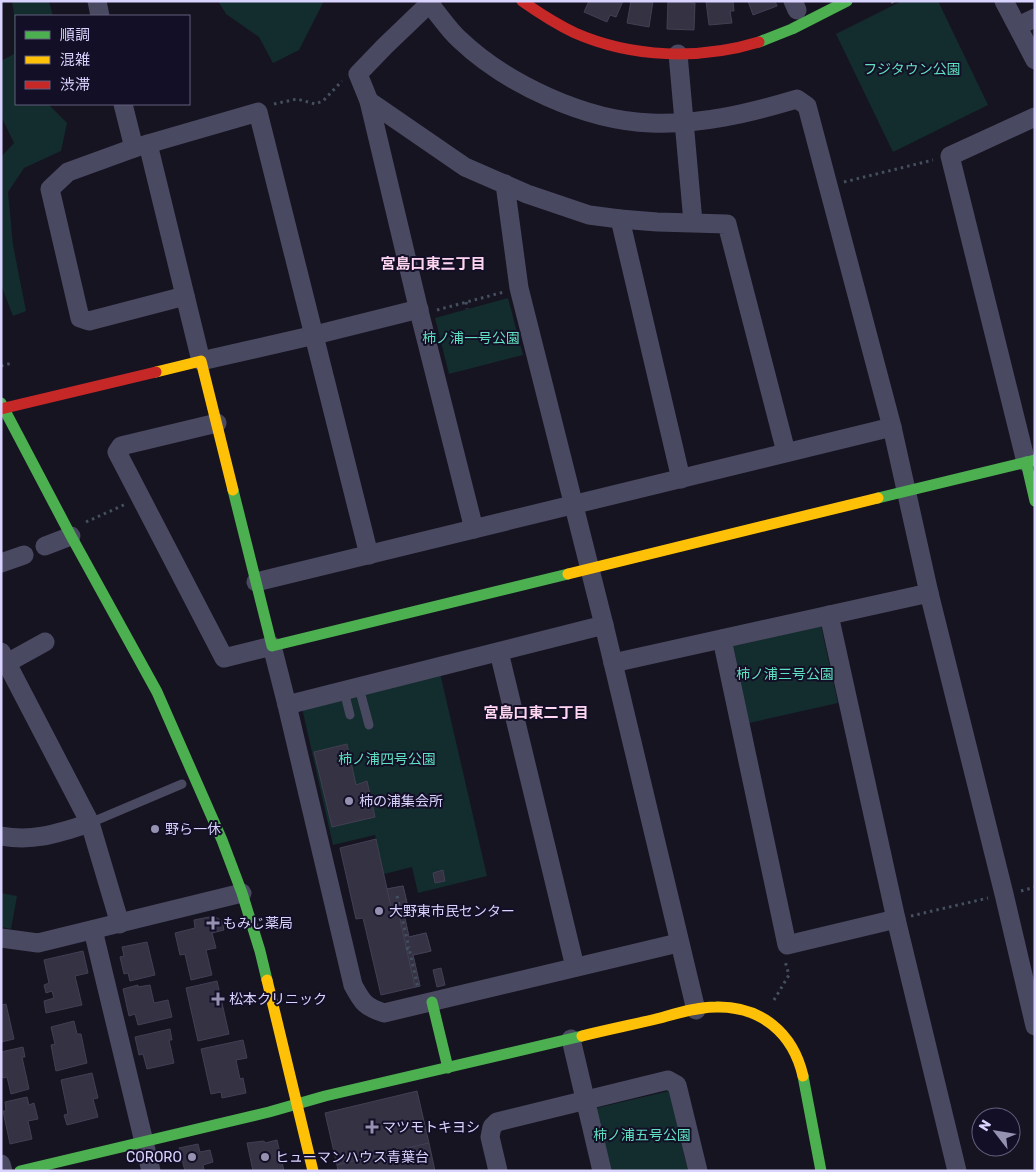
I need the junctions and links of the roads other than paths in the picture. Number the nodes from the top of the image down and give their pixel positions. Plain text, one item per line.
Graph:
1 (97, 1) edge
2 (522, 1) edge
3 (847, 1) edge
4 (1004, 1) edge
5 (429, 2) edge
6 (100, 15) edge
7 (1035, 18) edge
8 (1018, 26) junction
9 (678, 54) junction
10 (1035, 60) edge
11 (369, 101) junction
12 (123, 105) edge
13 (1035, 117) edge
14 (684, 122) junction
15 (141, 146) junction
16 (506, 184) junction
17 (620, 219) junction
18 (693, 222) junction
19 (185, 296) junction
20 (419, 312) junction
21 (314, 335) junction
22 (201, 361) junction
23 (2, 407) edge
24 (217, 422) junction
25 (892, 427) junction
26 (786, 452) junction
27 (1030, 461) edge
28 (681, 479) junction
29 (907, 491) junction
30 (1035, 501) edge
31 (574, 504) junction
32 (474, 529) junction
33 (77, 530) junction
34 (45, 546) dead end
35 (370, 554) junction
36 (24, 555) dead end
37 (1, 563) edge
38 (590, 568) junction
39 (256, 582) junction
40 (929, 593) junction
41 (829, 615) junction
42 (604, 625) junction
43 (722, 639) junction
44 (45, 642) dead end
45 (272, 646) junction
46 (498, 652) junction
47 (4, 657) edge
48 (613, 663) junction
49 (349, 690) junction
50 (287, 705) junction
51 (350, 715) dead end
52 (369, 725) dead end
53 (182, 784) dead end
54 (90, 823) junction
55 (1, 836) edge
56 (242, 894) junction
57 (896, 919) junction
58 (120, 924) junction
59 (93, 930) junction
60 (1, 938) edge
61 (678, 943) junction
62 (575, 968) junction
63 (432, 1002) junction
64 (696, 1010) junction
65 (1035, 1026) edge
66 (571, 1039) junction
67 (448, 1068) junction
68 (585, 1101) junction
69 (297, 1103) junction
70 (144, 1142) junction
71 (1, 1164) edge
72 (3, 1171) edge
73 (20, 1171) edge
74 (150, 1171) edge
75 (314, 1171) edge
76 (498, 1171) edge
77 (602, 1171) edge
78 (698, 1171) edge
79 (821, 1171) edge
80 (957, 1171) edge

1 - 6 street
2 - 9 street
3 - 9 street
4 - 8 street
5 - 11 street
5 - 14 street
7 - 8 street
8 - 10 street
9 - 14 street
11 - 16 street
11 - 20 street
12 - 15 street
13 - 27 street
14 - 18 street
14 - 25 street
15 - 19 street
15 - 19 street
15 - 21 street
16 - 17 street
16 - 31 street
17 - 18 street
17 - 28 street
18 - 26 street
19 - 22 street
20 - 21 street
20 - 32 street
21 - 22 street
21 - 35 street
22 - 23 street
22 - 24 street
23 - 33 street
24 - 39 street
24 - 45 street
25 - 26 street
25 - 29 street
26 - 28 street
27 - 29 street
27 - 30 street
28 - 31 street
29 - 38 street
29 - 40 street
31 - 32 street
31 - 38 street
32 - 35 street
33 - 34 street
33 - 56 street
35 - 39 street
36 - 37 street
38 - 42 street
38 - 45 street
39 - 45 street
40 - 41 street
40 - 65 street
41 - 43 street
41 - 57 street
42 - 46 street
42 - 48 street
43 - 48 street
43 - 57 street
44 - 47 street
45 - 50 street
46 - 49 street
46 - 62 street
47 - 54 street
48 - 61 street
49 - 50 street
49 - 51 lane
49 - 52 lane
50 - 63 street
53 - 54 lane
54 - 55 street
54 - 58 street
56 - 58 street
56 - 69 street
57 - 80 street
58 - 59 street
59 - 60 street
59 - 70 street
61 - 62 street
61 - 64 street
62 - 63 street
63 - 67 street
64 - 66 street
64 - 79 street
66 - 67 street
66 - 68 street
67 - 69 street
68 - 76 street
68 - 77 street
68 - 78 street
69 - 70 street
69 - 75 street
70 - 73 street
70 - 74 street
71 - 72 street

